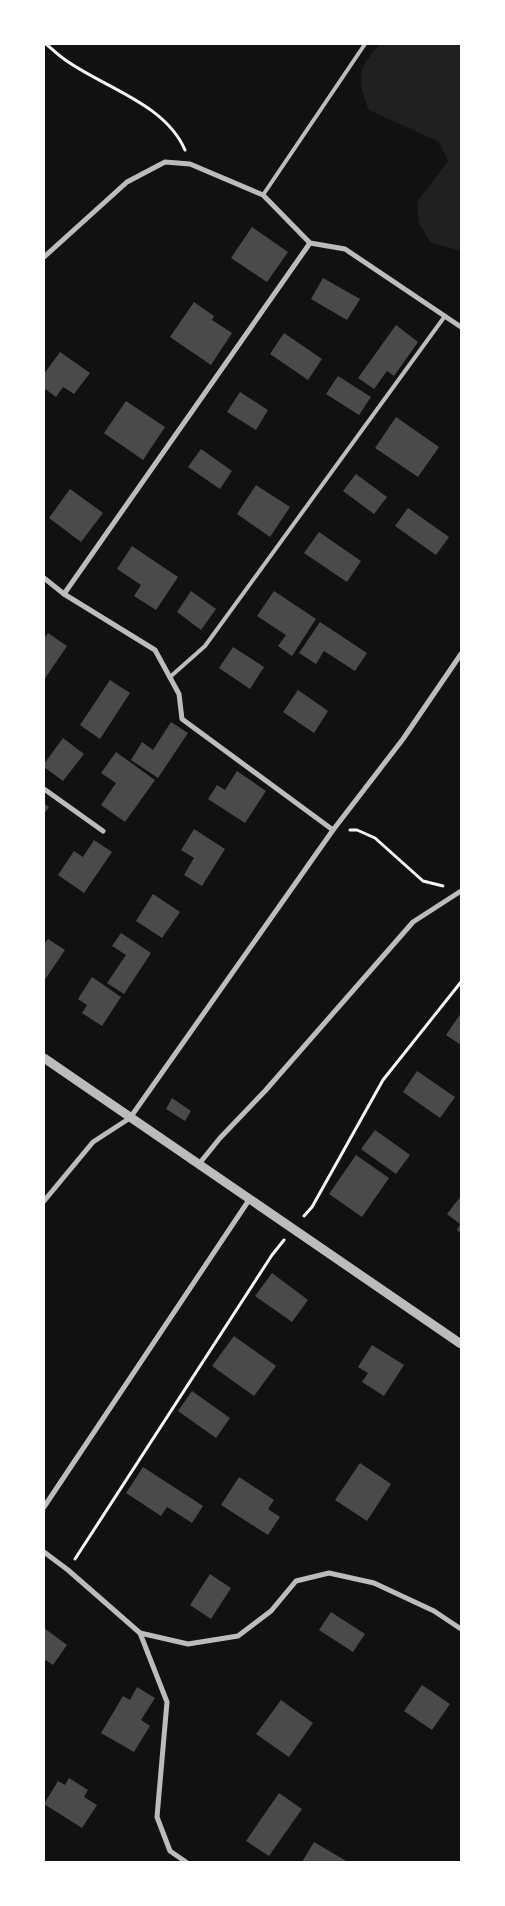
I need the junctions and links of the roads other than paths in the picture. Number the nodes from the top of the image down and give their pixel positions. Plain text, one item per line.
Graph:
1 (365, 44) edge
2 (263, 195) junction
3 (310, 243) junction
4 (44, 257) edge
5 (445, 316) junction
6 (461, 327) edge
7 (44, 578) edge
8 (64, 594) junction
9 (461, 654) edge
10 (170, 677) junction
11 (44, 789) edge
12 (332, 830) junction
13 (103, 831) dead end
14 (461, 891) edge
15 (44, 1058) edge
16 (130, 1118) junction
17 (198, 1165) junction
18 (249, 1200) junction
19 (44, 1201) edge
20 (461, 1344) edge
21 (44, 1507) edge
22 (44, 1552) edge
23 (461, 1629) edge
24 (140, 1633) junction
25 (186, 1862) edge

1 - 2 lane
2 - 3 street
2 - 4 street
3 - 5 street
3 - 8 street
5 - 6 street
5 - 10 lane
7 - 8 street
8 - 10 street
9 - 12 street
10 - 12 street
11 - 13 street
12 - 16 street
14 - 17 street
15 - 16 street
16 - 17 street
16 - 19 street
17 - 18 street
18 - 20 street
18 - 21 street
22 - 24 street
23 - 24 street
24 - 25 street

